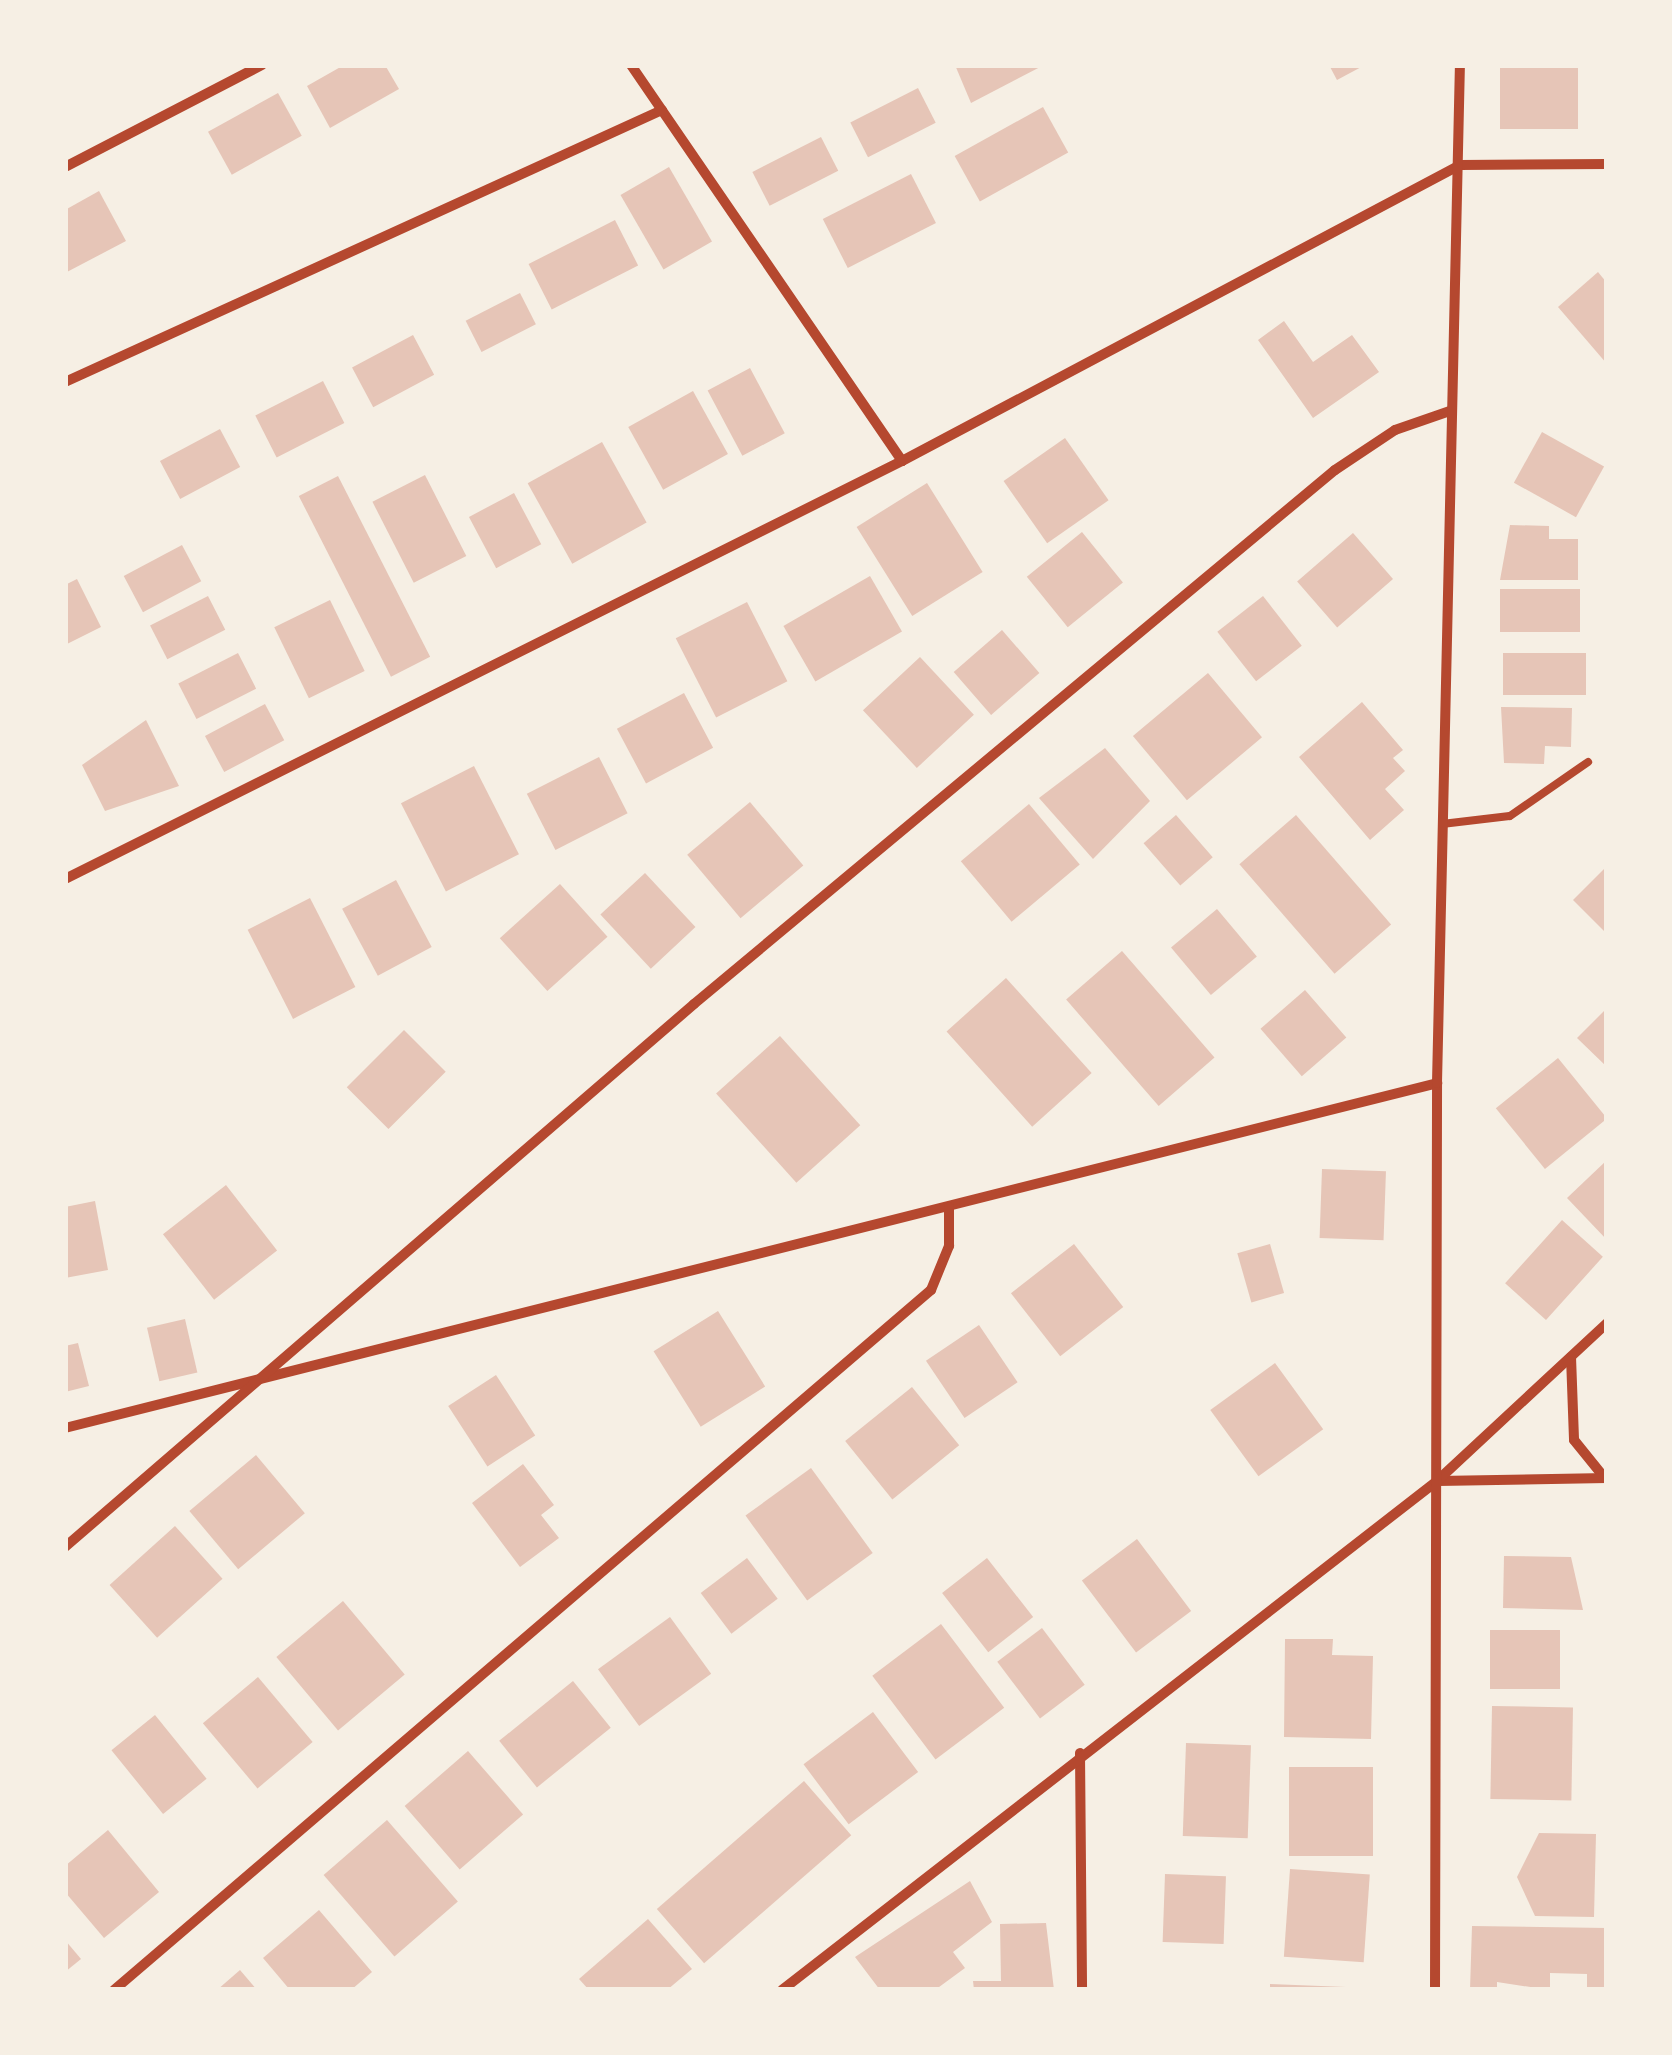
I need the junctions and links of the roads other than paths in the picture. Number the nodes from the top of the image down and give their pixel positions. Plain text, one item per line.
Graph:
1 (262, 65) edge
2 (631, 65) edge
3 (1460, 65) edge
4 (662, 110) junction
5 (1607, 164) edge
6 (1460, 165) junction
7 (65, 168) edge
8 (65, 382) edge
9 (1450, 411) junction
10 (902, 461) junction
11 (1588, 762) dead end
12 (1442, 824) junction
13 (65, 878) edge
14 (1437, 1083) junction
15 (949, 1207) junction
16 (1607, 1322) edge
17 (1572, 1356) junction
18 (261, 1377) junction
19 (65, 1428) edge
20 (1606, 1478) edge
21 (1437, 1481) junction
22 (65, 1546) edge
23 (1080, 1753) junction
24 (114, 1990) edge
25 (782, 1990) edge
26 (1082, 1990) edge
27 (1435, 1990) edge

1 - 7 street
2 - 4 street
3 - 6 street
4 - 8 street
4 - 10 street
5 - 6 street
6 - 9 street
6 - 10 street
9 - 12 street
9 - 18 street
10 - 13 street
11 - 12 lane
12 - 14 street
14 - 15 street
14 - 21 street
15 - 18 street
15 - 24 street
16 - 17 street
17 - 20 street
17 - 21 street
18 - 19 street
18 - 22 street
20 - 21 street
21 - 23 street
21 - 27 street
23 - 25 street
23 - 26 street

